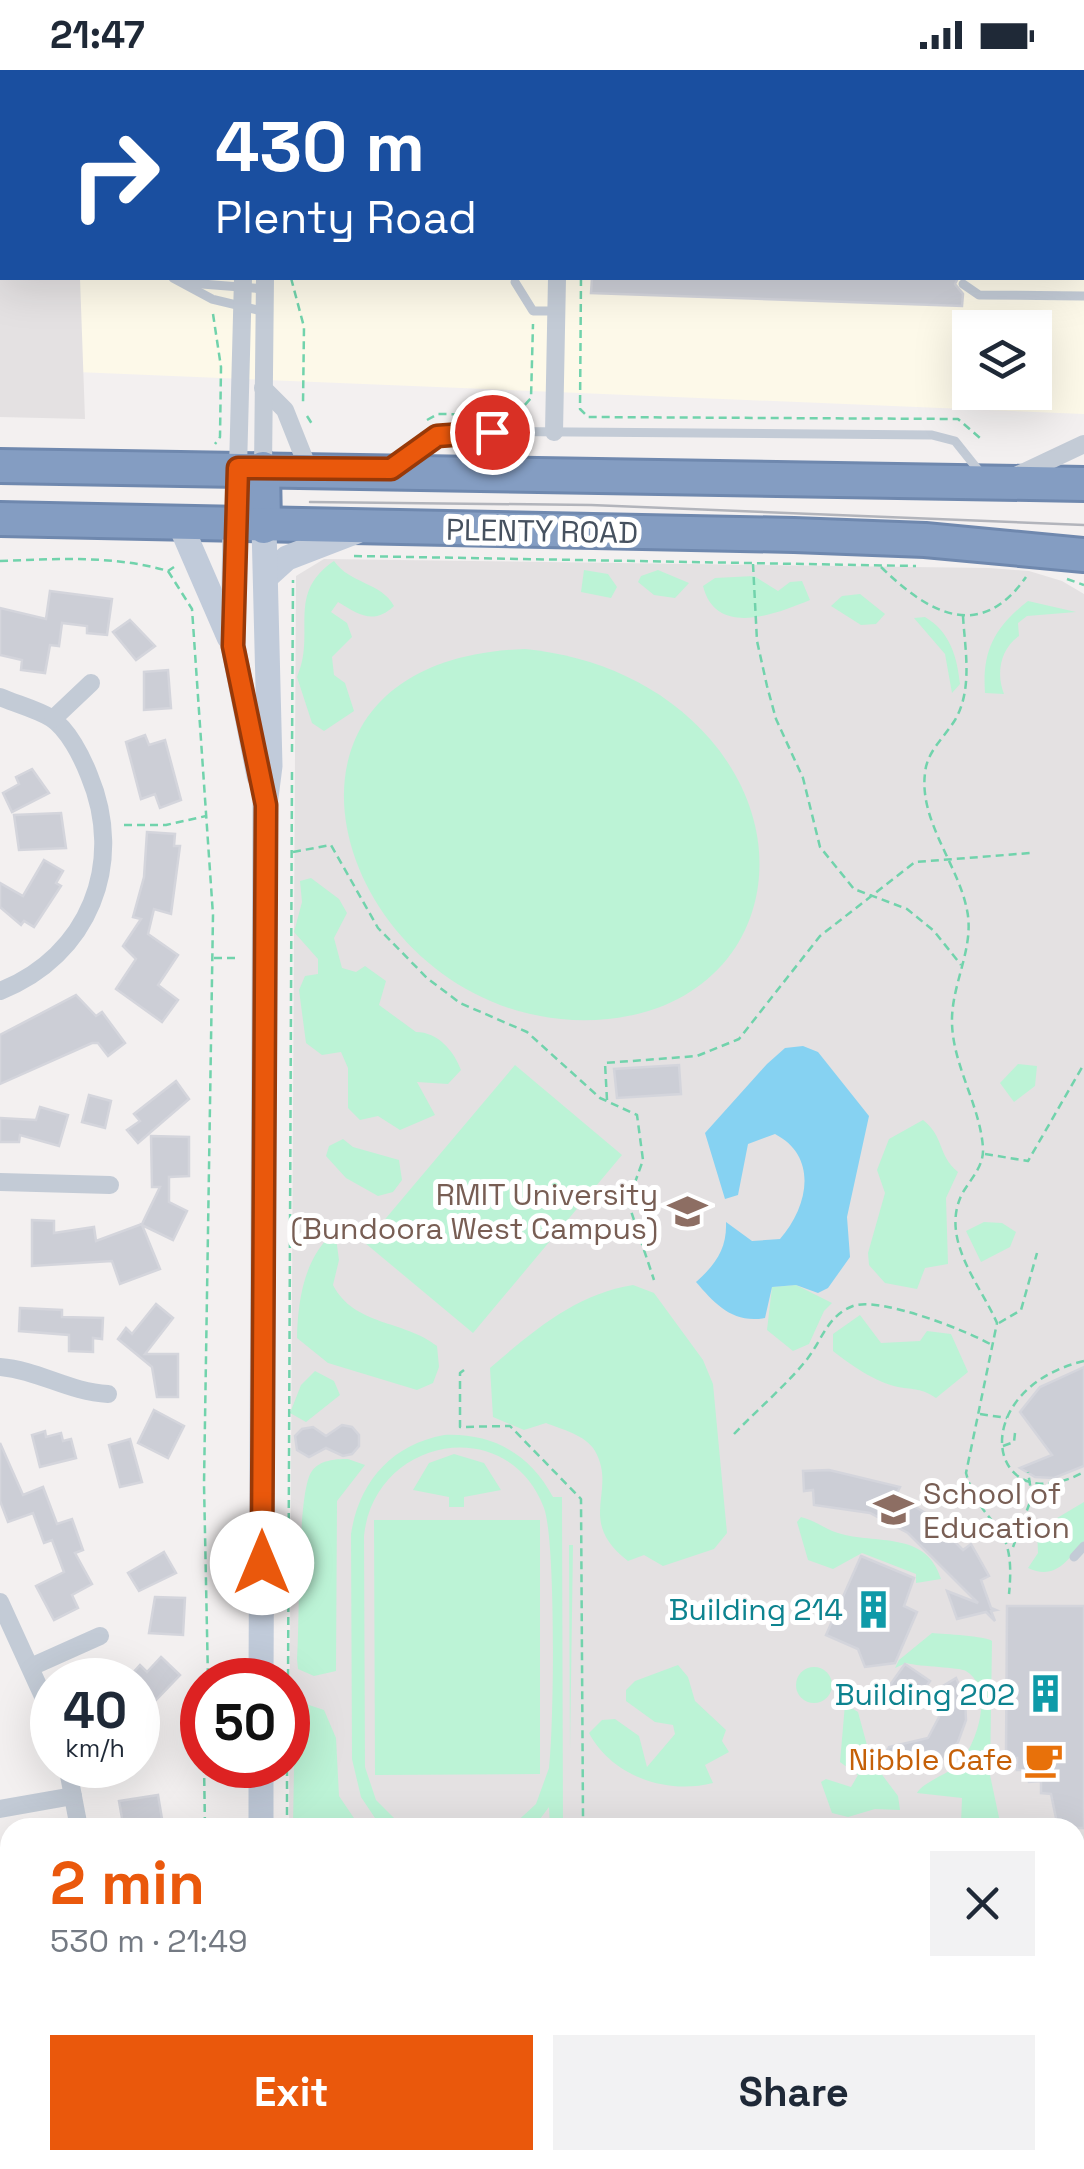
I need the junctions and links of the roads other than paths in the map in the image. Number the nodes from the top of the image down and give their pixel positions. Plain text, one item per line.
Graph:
1 (178, 280) edge
2 (557, 280) edge
3 (243, 282) edge
4 (515, 282) dead end
5 (186, 283) junction
6 (265, 283) edge
7 (964, 284) dead end
8 (1084, 296) edge
9 (242, 309) junction
10 (556, 311) junction
11 (266, 312) junction
12 (264, 388) junction
13 (554, 432) junction
14 (1084, 444) edge
15 (0, 466) edge
16 (238, 468) junction
17 (308, 468) junction
18 (391, 469) junction
19 (994, 483) junction
20 (1084, 484) edge
21 (0, 519) edge
22 (180, 524) junction
23 (249, 526) junction
24 (366, 528) junction
25 (1071, 564) edge
26 (266, 577) junction
27 (233, 646) junction
28 (91, 683) dead end
29 (0, 697) edge
30 (53, 719) junction
31 (266, 805) junction
32 (0, 992) edge
33 (0, 1182) edge
34 (110, 1184) dead end
35 (0, 1367) edge
36 (108, 1394) dead end
37 (1084, 1546) edge
38 (1074, 1556) dead end
39 (0, 1602) edge
40 (100, 1636) dead end
41 (51, 1658) edge
42 (261, 1658) edge
43 (30, 1660) edge
44 (72, 1788) edge
45 (261, 1788) edge
46 (74, 1796) junction
47 (0, 1809) edge
48 (77, 1818) edge
49 (260, 1818) edge

1 - 5 lane
2 - 10 street
3 - 5 lane
3 - 6 lane
3 - 9 street
4 - 10 lane
5 - 9 lane
6 - 11 street
7 - 8 lane
9 - 11 lane
9 - 16 street
10 - 13 street
11 - 12 street
12 - 16 street
12 - 17 street
13 - 18 lane
13 - 19 lane
14 - 19 street
15 - 16 highway, PLENTY ROAD
16 - 17 highway, PLENTY ROAD
16 - 23 highway
17 - 18 highway, PLENTY ROAD
18 - 19 highway, PLENTY ROAD
19 - 20 highway, PLENTY ROAD
21 - 22 highway, PLENTY ROAD
22 - 23 highway, PLENTY ROAD
22 - 27 main road
23 - 24 highway, PLENTY ROAD
23 - 26 main road
23 - 27 main road
24 - 25 highway, PLENTY ROAD
24 - 26 main road
26 - 31 main road
27 - 31 main road
28 - 30 street
29 - 30 street
30 - 32 street
31 - 42 main road
33 - 34 street
35 - 36 street
37 - 38 lane
39 - 43 street
40 - 41 street
44 - 46 street
45 - 49 main road
46 - 47 street
46 - 48 street

